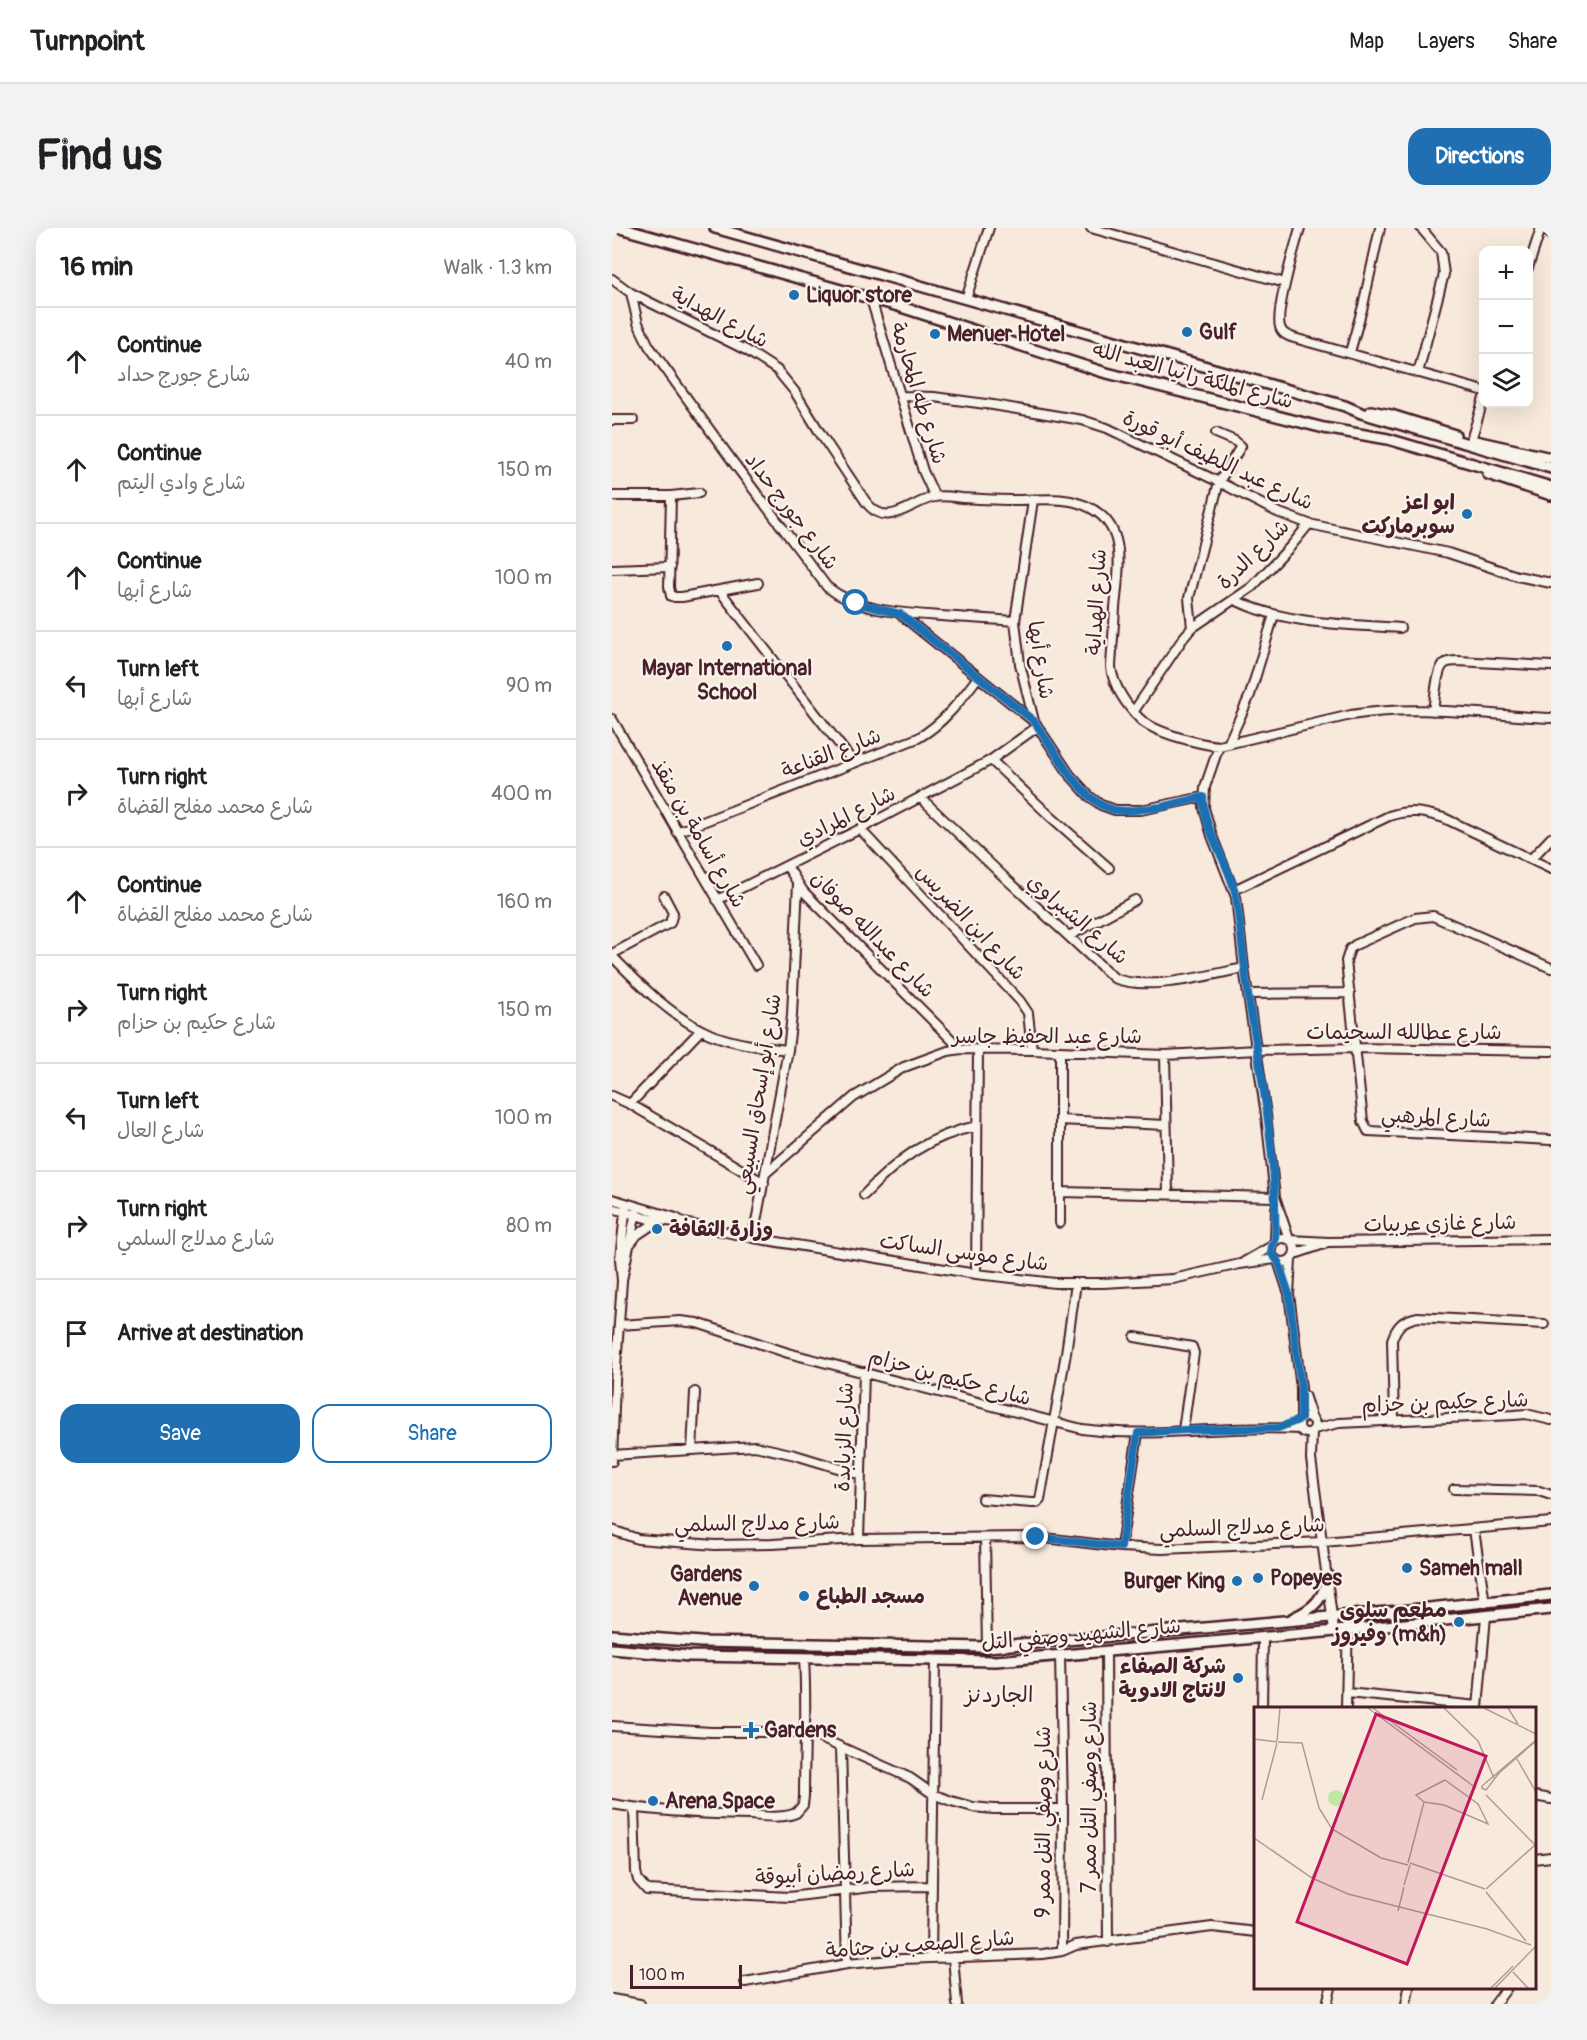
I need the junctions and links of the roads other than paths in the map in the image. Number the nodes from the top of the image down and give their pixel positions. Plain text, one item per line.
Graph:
1 (620, 228) edge
2 (715, 228) edge
3 (989, 228) edge
4 (1091, 228) edge
5 (1300, 228) edge
6 (1380, 228) edge
7 (1421, 228) edge
8 (1543, 228) edge
9 (1109, 230) edge
10 (1551, 235) edge
11 (1533, 255) edge
12 (612, 279) edge
13 (1285, 283) junction
14 (631, 293) junction
15 (871, 299) junction
16 (966, 299) junction
17 (1350, 352) junction
18 (1418, 373) junction
19 (1479, 390) edge
20 (902, 396) junction
21 (1345, 406) junction
22 (1481, 408) edge
23 (612, 420) edge
24 (633, 420) dead end
25 (1324, 428) junction
26 (1216, 433) dead end
27 (1471, 440) junction
28 (1551, 457) edge
29 (1551, 468) edge
30 (1219, 482) junction
31 (1551, 487) edge
32 (699, 493) dead end
33 (1551, 495) edge
34 (612, 496) edge
35 (670, 496) junction
36 (934, 497) junction
37 (1034, 500) junction
38 (1309, 524) junction
39 (670, 567) junction
40 (612, 569) edge
41 (758, 583) dead end
42 (1551, 583) edge
43 (720, 591) junction
44 (1235, 600) junction
45 (900, 614) junction
46 (1274, 615) junction
47 (1015, 621) junction
48 (1192, 628) junction
49 (1400, 628) dead end
50 (1551, 666) edge
51 (978, 677) junction
52 (1134, 711) junction
53 (1434, 711) junction
54 (1551, 718) edge
55 (612, 719) edge
56 (1036, 724) junction
57 (1223, 745) junction
58 (991, 760) junction
59 (854, 763) junction
60 (1203, 797) junction
61 (921, 798) junction
62 (860, 829) junction
63 (677, 832) junction
64 (1551, 838) edge
65 (1531, 859) junction
66 (787, 866) junction
67 (1109, 868) dead end
68 (1551, 868) edge
69 (798, 883) junction
70 (1234, 890) junction
71 (664, 896) dead end
72 (717, 900) junction
73 (1135, 900) dead end
74 (1069, 936) junction
75 (612, 955) edge
76 (756, 965) dead end
77 (1244, 968) junction
78 (1551, 968) edge
79 (1350, 993) junction
80 (1248, 994) junction
81 (701, 1030) junction
82 (1355, 1048) junction
83 (961, 1049) junction
84 (788, 1050) junction
85 (978, 1050) junction
86 (1032, 1050) junction
87 (1257, 1050) junction
88 (1060, 1051) junction
89 (1551, 1051) edge
90 (1165, 1055) junction
91 (612, 1096) edge
92 (630, 1104) junction
93 (1060, 1120) junction
94 (1167, 1125) junction
95 (977, 1126) junction
96 (1551, 1140) edge
97 (767, 1172) junction
98 (764, 1183) junction
99 (1061, 1192) junction
100 (1168, 1194) junction
101 (864, 1195) dead end
102 (612, 1199) edge
103 (1276, 1200) junction
104 (612, 1208) edge
105 (625, 1208) junction
106 (637, 1212) junction
107 (658, 1221) junction
108 (685, 1223) junction
109 (1060, 1223) dead end
110 (753, 1238) junction
111 (1551, 1239) edge
112 (1290, 1240) junction
113 (1329, 1242) junction
114 (630, 1244) junction
115 (1273, 1244) junction
116 (1293, 1257) junction
117 (1276, 1260) junction
118 (1240, 1264) junction
119 (976, 1274) junction
120 (622, 1281) junction
121 (1076, 1283) junction
122 (1289, 1294) junction
123 (1544, 1324) dead end
124 (619, 1325) junction
125 (1135, 1337) dead end
126 (864, 1372) junction
127 (695, 1392) dead end
128 (1394, 1420) junction
129 (1551, 1420) edge
130 (1054, 1422) junction
131 (1307, 1425) junction
132 (1183, 1430) junction
133 (1138, 1433) junction
134 (692, 1450) junction
135 (612, 1455) edge
136 (612, 1461) edge
137 (861, 1475) junction
138 (1454, 1489) dead end
139 (1551, 1495) edge
140 (982, 1499) dead end
141 (1551, 1522) edge
142 (612, 1530) edge
143 (1474, 1530) junction
144 (985, 1538) junction
145 (859, 1539) junction
146 (1323, 1542) junction
147 (1121, 1547) junction
148 (1327, 1574) junction
149 (1551, 1595) edge
150 (1485, 1603) junction
151 (1551, 1609) edge
152 (1348, 1616) junction
153 (1486, 1616) junction
154 (1333, 1617) junction
155 (1288, 1621) junction
156 (1334, 1630) junction
157 (1347, 1630) junction
158 (612, 1635) edge
159 (1263, 1636) junction
160 (987, 1647) junction
161 (612, 1649) edge
162 (1106, 1652) junction
163 (1060, 1656) junction
164 (804, 1659) junction
165 (935, 1661) junction
166 (1347, 1693) junction
167 (1263, 1707) edge
168 (1346, 1707) edge
169 (1478, 1707) edge
170 (612, 1726) edge
171 (804, 1732) junction
172 (842, 1748) junction
173 (933, 1794) junction
174 (1536, 1796) edge
175 (1551, 1799) edge
176 (612, 1804) edge
177 (634, 1808) junction
178 (1063, 1809) junction
179 (1551, 1857) edge
180 (1536, 1859) edge
181 (932, 1886) junction
182 (845, 1891) junction
183 (1254, 1932) edge
184 (1108, 1942) junction
185 (1062, 1951) junction
186 (953, 1957) junction
187 (931, 1958) junction
188 (847, 1964) junction
189 (746, 1982) dead end
190 (1330, 1989) edge
191 (1409, 1989) edge
192 (1506, 1989) edge
193 (614, 2001) edge
194 (640, 2004) edge
195 (957, 2004) edge
196 (1327, 2004) edge
197 (1406, 2004) edge
198 (1495, 2004) edge

1 - 15 main road, شارع الملكة رانيا العبد الله
2 - 16 main road, شارع الملكة رانيا العبد الله
3 - 16 street
4 - 9 street
5 - 13 street
6 - 17 street
7 - 18 street
8 - 10 street
8 - 11 street
9 - 13 street
12 - 14 street, شارع الهداية
13 - 17 street
14 - 36 street, شارع الهداية
14 - 45 street, شارع جورج حداد
15 - 20 street, شارع طه المحارمة
15 - 25 main road, شارع الملكة رانيا العبد الله
16 - 21 main road, شارع الملكة رانيا العبد الله
17 - 18 street
18 - 19 street
20 - 30 street, شارع عبد اللطيف أبو قورة
20 - 36 street, شارع طه المحارمة
21 - 27 main road
21 - 29 main road, شارع الملكة رانيا العبد الله
22 - 27 street
23 - 24 street
25 - 31 main road, شارع الملكة رانيا العبد الله
25 - 33 main road
26 - 30 street
27 - 28 main road
30 - 38 street, شارع عبد اللطيف أبو قورة
30 - 48 street
32 - 35 street
34 - 35 street
35 - 39 street
36 - 37 street, شارع الهداية
37 - 47 street, شارع أبها
37 - 52 street, شارع الهداية
38 - 42 street, شارع عبد اللطيف أبو قورة
38 - 44 street, شارع الدرة
39 - 40 street
39 - 43 street
41 - 43 street
43 - 59 street
44 - 46 street
44 - 48 street, شارع الدرة
45 - 47 street, شارع جورج حداد
45 - 51 street
46 - 49 street
46 - 57 street
47 - 56 street, شارع أبها
48 - 52 street, شارع الدرة
50 - 53 street
51 - 56 street
51 - 59 street, شارع القناعة
52 - 57 street, شارع الهداية
53 - 54 street, شارع الهداية
53 - 57 street, شارع الهداية
55 - 63 street, شارع أسامة بن منقذ
56 - 58 street, شارع المرادي
56 - 60 street, شارع أبها
57 - 60 street
58 - 61 street, شارع المرادي
58 - 67 street
59 - 63 street, شارع القناعة
60 - 70 street
61 - 62 street, شارع المرادي
61 - 74 street, شارع الشبراوي
62 - 66 street, شارع المرادي
62 - 86 street, شارع ابن الضريس
63 - 72 street, شارع أسامة بن منقذ
64 - 65 street
65 - 68 street
65 - 70 street
66 - 69 street, شارع عبدالله صوفان
66 - 72 street, شارع المرادي
69 - 83 street, شارع عبدالله صوفان
69 - 84 street, شارع أبو إسحاق السبيعي
70 - 77 street
71 - 75 street
72 - 76 street, شارع أسامة بن منقذ
73 - 74 street
74 - 77 street, شارع الشبراوي
75 - 81 street
77 - 80 street
78 - 79 street
79 - 80 street
79 - 82 street
80 - 87 street
81 - 84 street
81 - 92 street
82 - 87 street, شارع عطالله السحيمات
82 - 89 street, شارع عطالله السحيمات
82 - 96 street, شارع المرهبي
83 - 85 street, شارع عبد الحفيظ جاسر
83 - 97 street, شارع عبد الحفيظ جاسر
84 - 97 street, شارع أبو إسحاق السبيعي
85 - 86 street, شارع عبد الحفيظ جاسر
85 - 95 street
86 - 88 street, شارع عبد الحفيظ جاسر
87 - 90 street, شارع عبد الحفيظ جاسر
87 - 103 street
88 - 90 street, شارع عبد الحفيظ جاسر
88 - 93 street
90 - 94 street
91 - 92 street
92 - 98 street
93 - 94 street
93 - 99 street
94 - 100 street
95 - 101 street
95 - 119 street
97 - 98 street, شارع أبو إسحاق السبيعي
98 - 110 street, شارع أبو إسحاق السبيعي
99 - 100 street
99 - 109 street
100 - 103 street
102 - 105 street, شارع موسى الساكت
103 - 112 street
103 - 115 street
104 - 105 street, شارع موسى الساكت
105 - 106 street, شارع موسى الساكت
105 - 120 street
106 - 107 street, شارع موسى الساكت
106 - 108 street, شارع موسى الساكت
106 - 114 street
107 - 108 street, شارع موسى الساكت
107 - 114 street
108 - 110 street, شارع موسى الساكت
110 - 119 street, شارع موسى الساكت
111 - 113 street, شارع غازي عربيات
112 - 113 street, شارع غازي عربيات
112 - 115 street
112 - 116 street
113 - 116 street, شارع غازي عربيات
114 - 120 street
115 - 117 street
115 - 118 street, شارع موسى الساكت
116 - 117 street
116 - 122 street
117 - 118 street, شارع موسى الساكت
117 - 122 street
118 - 121 street, شارع موسى الساكت
119 - 121 street, شارع موسى الساكت
120 - 124 street
121 - 130 street
122 - 131 street
123 - 128 street
124 - 126 street, شارع حكيم بن حزام
124 - 135 street
125 - 132 street
126 - 130 street, شارع حكيم بن حزام
126 - 137 street, شارع الزبابدة
127 - 134 street
128 - 129 street, شارع حكيم بن حزام
128 - 131 street, شارع حكيم بن حزام
130 - 133 street, شارع حكيم بن حزام
130 - 140 street
131 - 132 street, شارع حكيم بن حزام
131 - 146 street
132 - 133 street, شارع حكيم بن حزام
133 - 147 street
134 - 135 street
134 - 137 street
135 - 136 street
137 - 145 street, شارع الزبابدة
138 - 139 street
141 - 143 street, شارع مدلاج السلمي
142 - 145 street, شارع مدلاج السلمي
143 - 146 street, شارع مدلاج السلمي
143 - 150 street
144 - 145 street, شارع مدلاج السلمي
144 - 147 street, شارع مدلاج السلمي
144 - 160 street
146 - 147 street, شارع مدلاج السلمي
146 - 148 street
148 - 154 street
148 - 155 main road
149 - 150 main road, شارع الشهيد وصفي التل
150 - 152 main road, شارع الشهيد وصفي التل
151 - 153 main road, شارع الشهيد وصفي التل
152 - 154 main road, شارع الشهيد وصفي التل
152 - 157 street
153 - 157 main road, شارع الشهيد وصفي التل
153 - 169 street
154 - 155 main road, شارع الشهيد وصفي التل
154 - 156 street
155 - 160 main road, شارع الشهيد وصفي التل
156 - 157 main road, شارع الشهيد وصفي التل
156 - 159 main road, شارع الشهيد وصفي التل
157 - 166 street
158 - 160 main road, شارع الشهيد وصفي التل
159 - 162 main road, شارع الشهيد وصفي التل
159 - 167 street
161 - 164 main road, شارع الشهيد وصفي التل
162 - 163 main road, شارع الشهيد وصفي التل
162 - 184 street, شارع وصفي التل ممر 7
163 - 165 main road, شارع الشهيد وصفي التل
163 - 178 street, شارع وصفي التل ممر 9
164 - 165 main road, شارع الشهيد وصفي التل
164 - 171 street
165 - 173 street
166 - 168 street
166 - 169 street
170 - 171 street
171 - 172 street
171 - 177 street
172 - 173 street
172 - 182 street
173 - 178 street
173 - 181 street
174 - 175 street
176 - 177 street
177 - 182 street, شارع رمضان أبيوقة
178 - 185 street, شارع وصفي التل ممر 9
179 - 180 street
181 - 182 street, شارع رمضان أبيوقة
181 - 187 street
182 - 188 street
183 - 184 street, شارع الصعب بن جثامة
184 - 185 street, شارع الصعب بن جثامة
185 - 186 street, شارع الصعب بن جثامة
186 - 187 street, شارع الصعب بن جثامة
186 - 195 street
187 - 188 street, شارع الصعب بن جثامة
188 - 189 street, شارع الصعب بن جثامة
190 - 196 street
191 - 197 street
192 - 198 street
193 - 194 street

